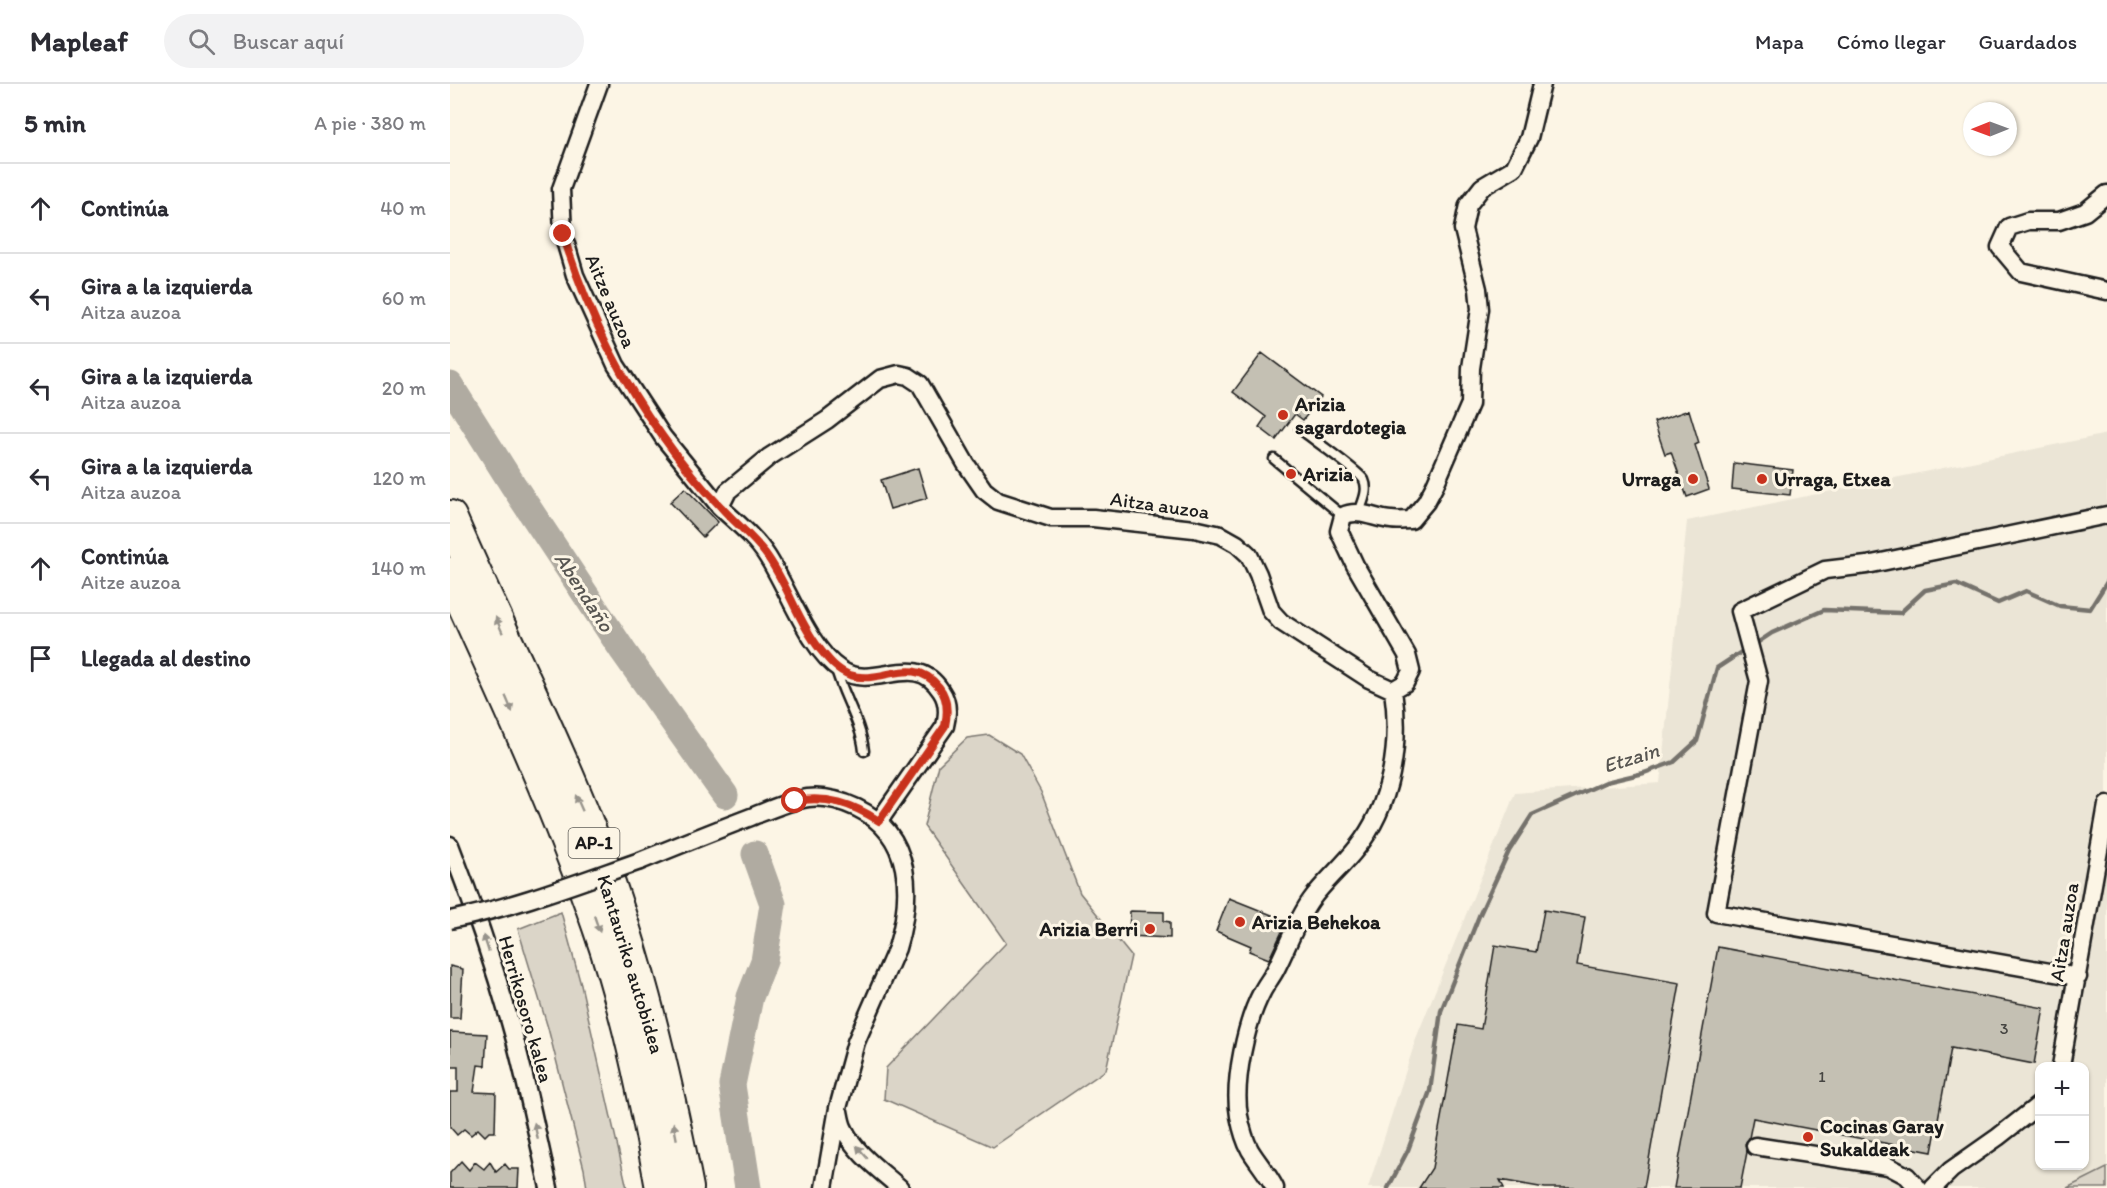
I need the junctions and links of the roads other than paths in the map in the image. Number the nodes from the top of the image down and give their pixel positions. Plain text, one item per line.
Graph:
1 (599, 84) edge
2 (1542, 84) edge
3 (2107, 194) edge
4 (2107, 291) edge
5 (1300, 429) dead end
6 (1274, 459) dead end
7 (720, 507) junction
8 (1351, 514) junction
9 (2107, 514) edge
10 (450, 517) edge
11 (450, 574) edge
12 (835, 666) junction
13 (1393, 690) junction
14 (864, 751) dead end
15 (2107, 805) edge
16 (879, 821) junction
17 (450, 845) edge
18 (450, 920) edge
19 (2078, 977) junction
20 (2062, 1062) edge
21 (838, 1108) junction
22 (2035, 1108) edge
23 (1755, 1146) dead end
24 (549, 1188) edge
25 (662, 1188) edge
26 (687, 1188) edge
27 (824, 1188) edge
28 (900, 1188) edge
29 (1275, 1188) edge
30 (1918, 1188) edge
31 (1934, 1188) edge

1 - 7 street, Aitze auzoa
2 - 8 street
3 - 4 street
5 - 8 lane
6 - 8 lane
7 - 12 street
7 - 13 street, Aitza auzoa
8 - 13 street
9 - 19 street
26 -> 10 highway, Kantauriko autobidea / AP-1
11 -> 25 highway, Kantauriko autobidea / AP-1
12 - 14 lane
12 - 16 street
13 - 29 street
15 - 19 street, Aitza auzoa
16 - 18 street, bridge
16 - 21 street
24 -> 17 street, Herrikosoro kalea
19 - 20 street, Aitza auzoa
21 - 27 street
28 -> 21 street
22 - 31 street
23 - 30 street

